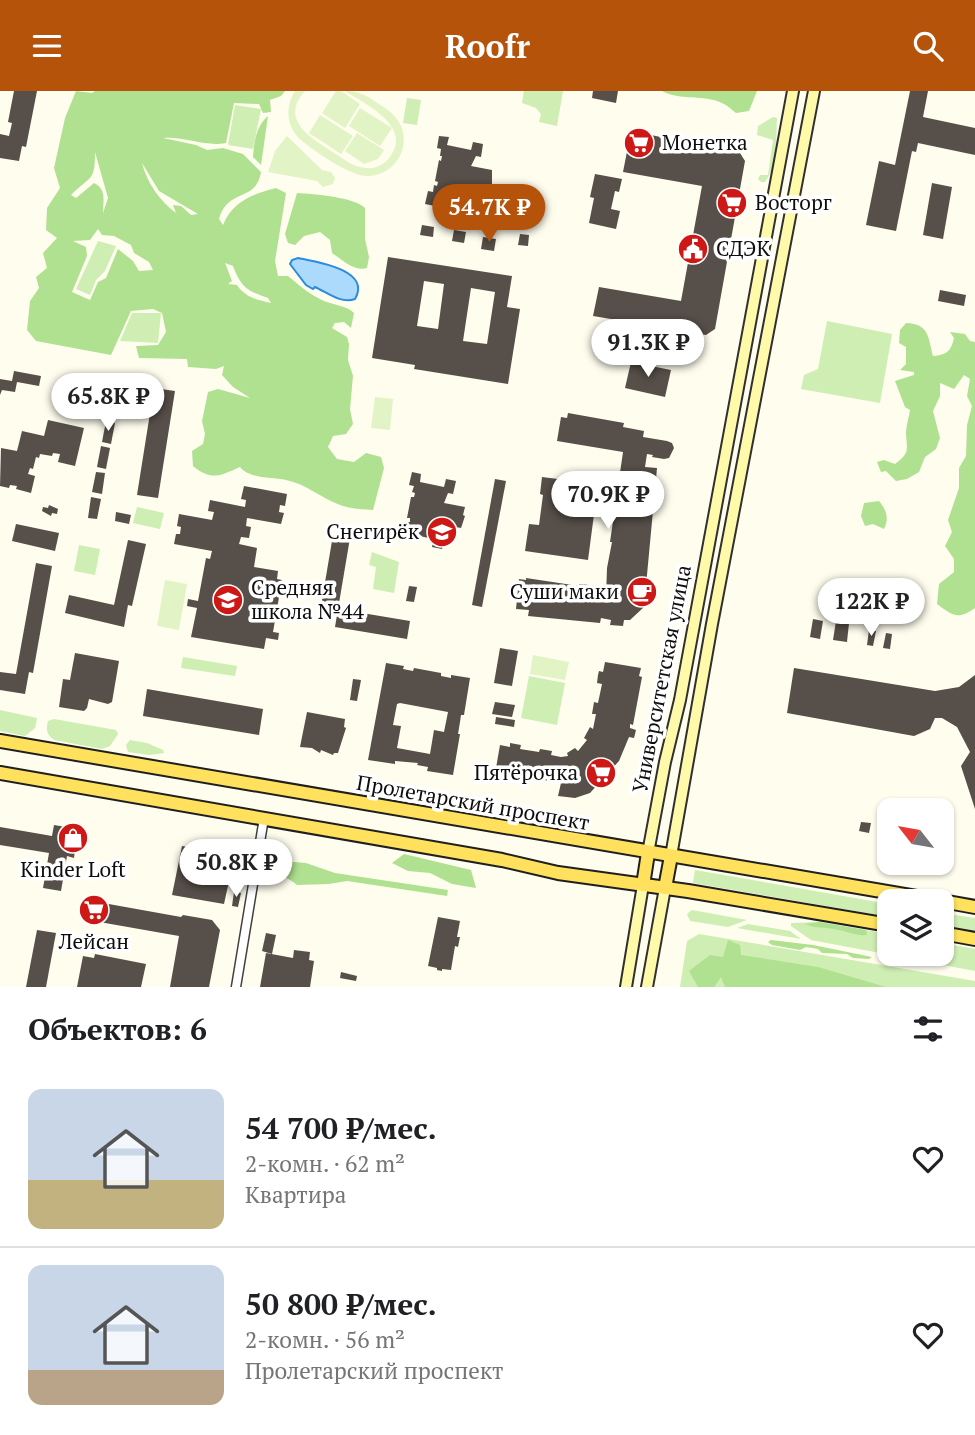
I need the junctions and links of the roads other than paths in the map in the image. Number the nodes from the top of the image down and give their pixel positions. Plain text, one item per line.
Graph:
1 (793, 91) edge
2 (814, 91) edge
3 (0, 741) edge
4 (0, 773) edge
5 (264, 818) junction
6 (648, 853) junction
7 (671, 856) junction
8 (643, 885) junction
9 (665, 888) junction
10 (877, 890) edge
11 (954, 903) edge
12 (975, 907) edge
13 (877, 923) edge
14 (954, 935) edge
15 (975, 939) edge
16 (236, 987) edge
17 (626, 987) edge
18 (647, 987) edge

1 - 6 main road, Университетская улица
2 - 7 main road, Университетская улица
3 - 6 main road, Пролетарский проспект
4 - 5 main road
5 - 8 main road
5 - 16 street
6 - 7 main road, Пролетарский проспект
6 - 8 main road, Университетская улица
7 - 9 main road, Университетская улица
7 - 10 main road, Пролетарский проспект
8 - 9 main road
8 - 17 main road, Университетская улица
9 - 13 main road
9 - 18 main road, Университетская улица
11 - 12 main road, Пролетарский проспект
14 - 15 main road

